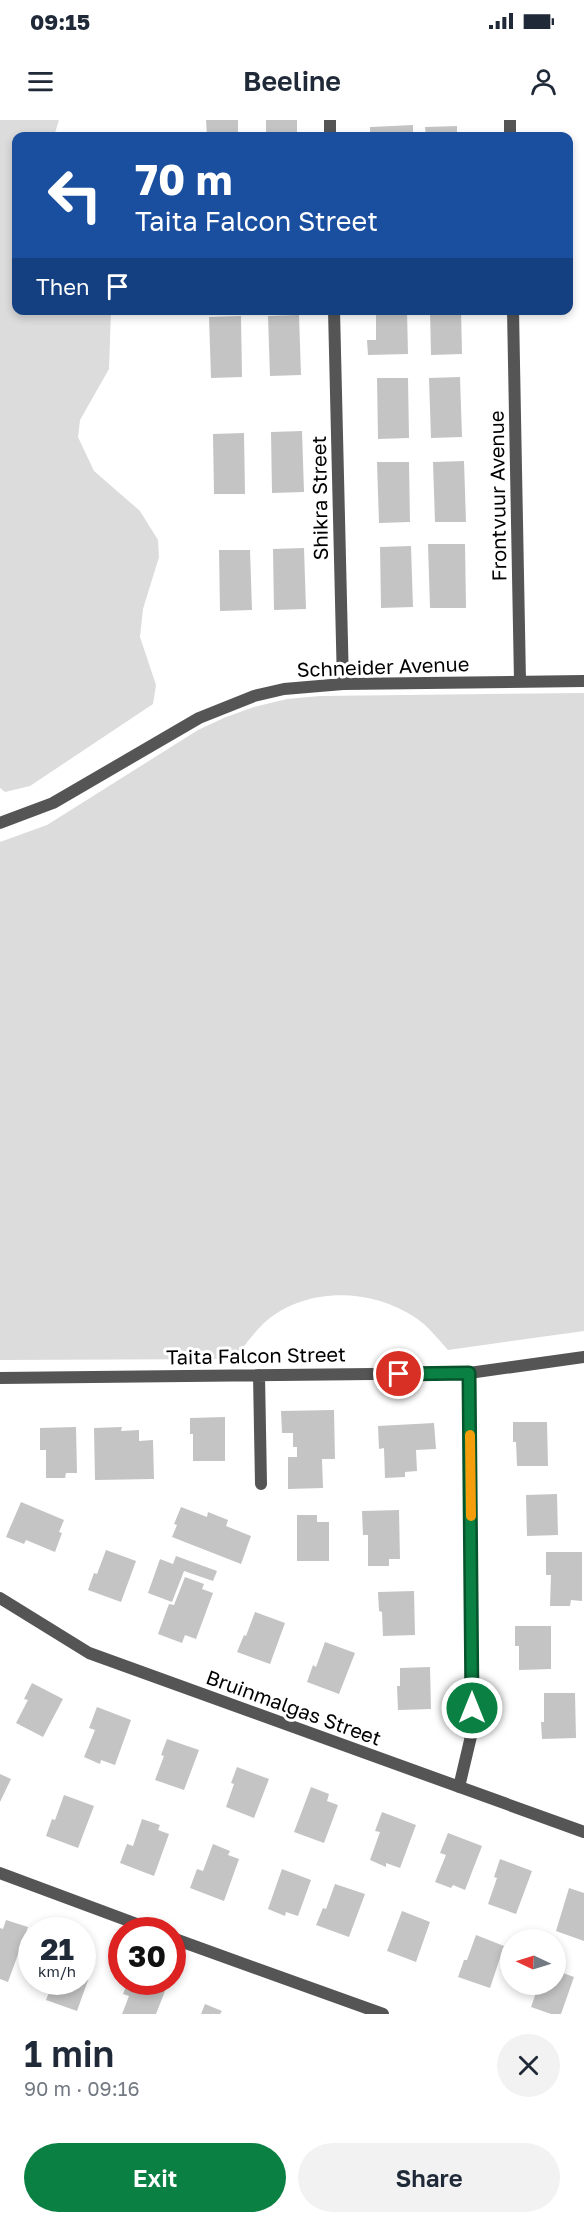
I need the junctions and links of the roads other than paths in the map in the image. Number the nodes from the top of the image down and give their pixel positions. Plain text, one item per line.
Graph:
1 (334, 315) edge
2 (513, 315) edge
3 (520, 681) junction
4 (584, 681) edge
5 (343, 684) junction
6 (0, 823) edge
7 (584, 1357) edge
8 (469, 1373) junction
9 (259, 1374) junction
10 (0, 1378) edge
11 (261, 1484) dead end
12 (0, 1598) edge
13 (459, 1787) junction
14 (584, 1832) edge
15 (0, 1873) edge
16 (118, 1917) edge
17 (186, 1943) edge
18 (383, 2014) edge

1 - 5 street, Shikra Street
2 - 3 street, Frontvuur Avenue
3 - 4 street, Schneider Avenue
3 - 5 street, Schneider Avenue
5 - 6 street, Schneider Avenue
7 - 8 street, Taita Falcon Street
8 - 9 street, Taita Falcon Street
8 - 13 street
9 - 10 street, Taita Falcon Street
9 - 11 street
12 - 13 street, Bruinmalgas Street
13 - 14 street, Bruinmalgas Street
15 - 16 street
17 - 18 street

